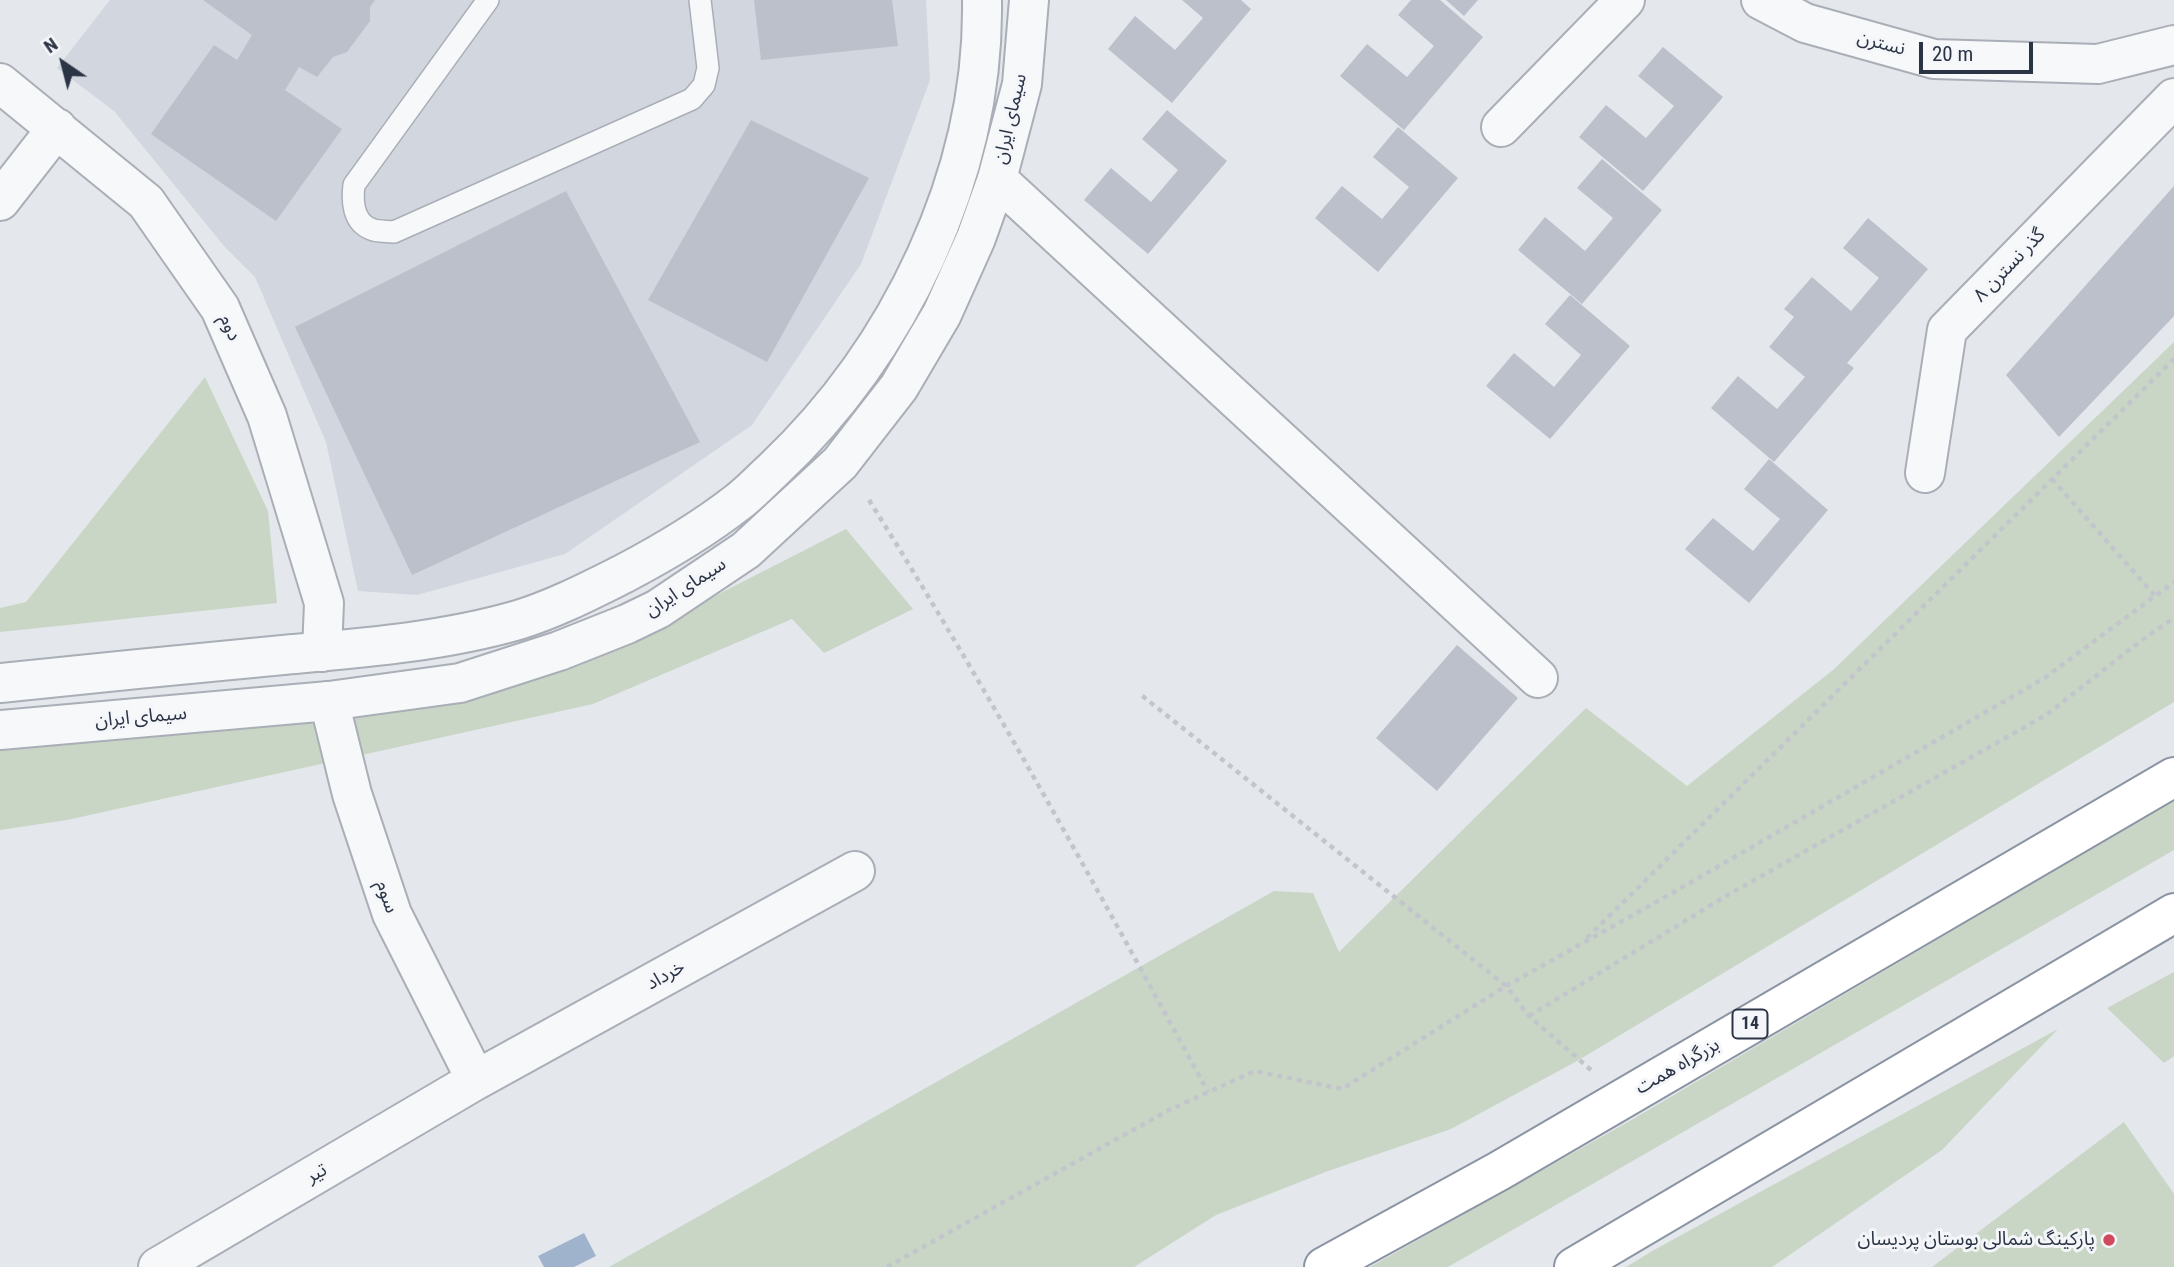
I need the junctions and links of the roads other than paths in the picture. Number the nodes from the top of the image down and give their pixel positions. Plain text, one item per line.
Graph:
1 (488, 0) edge
2 (700, 0) edge
3 (982, 0) edge
4 (1029, 0) edge
5 (1625, 0) edge
6 (1762, 0) edge
7 (2174, 45) edge
8 (0, 83) edge
9 (2174, 98) edge
10 (1500, 127) dead end
11 (57, 128) junction
12 (962, 153) junction
13 (997, 179) junction
14 (0, 201) edge
15 (1925, 473) dead end
16 (322, 652) junction
17 (1538, 678) dead end
18 (0, 682) edge
19 (329, 701) junction
20 (0, 730) edge
21 (2174, 777) edge
22 (855, 871) dead end
23 (2174, 913) edge
24 (476, 1080) junction
25 (158, 1267) edge
26 (1324, 1267) edge
27 (1574, 1267) edge

1 - 2 lane
3 - 12 street, سیمای ایران
4 - 13 street, سیمای ایران
5 - 10 street
6 - 7 street, نسترن
8 - 11 street, دوم
9 - 15 street, گذر نسترن ۸
11 - 14 street
11 - 16 street, دوم
12 - 13 street
12 - 16 street, سیمای ایران
13 - 17 street
13 - 19 street, سیمای ایران
16 - 18 street, سیمای ایران
16 - 19 street, دوم
19 - 20 street, سیمای ایران
19 - 24 street, سوم
21 - 26 highway, بزرگراه همت / 14
22 - 24 street, خرداد
23 - 27 highway
24 - 25 street, تیر

